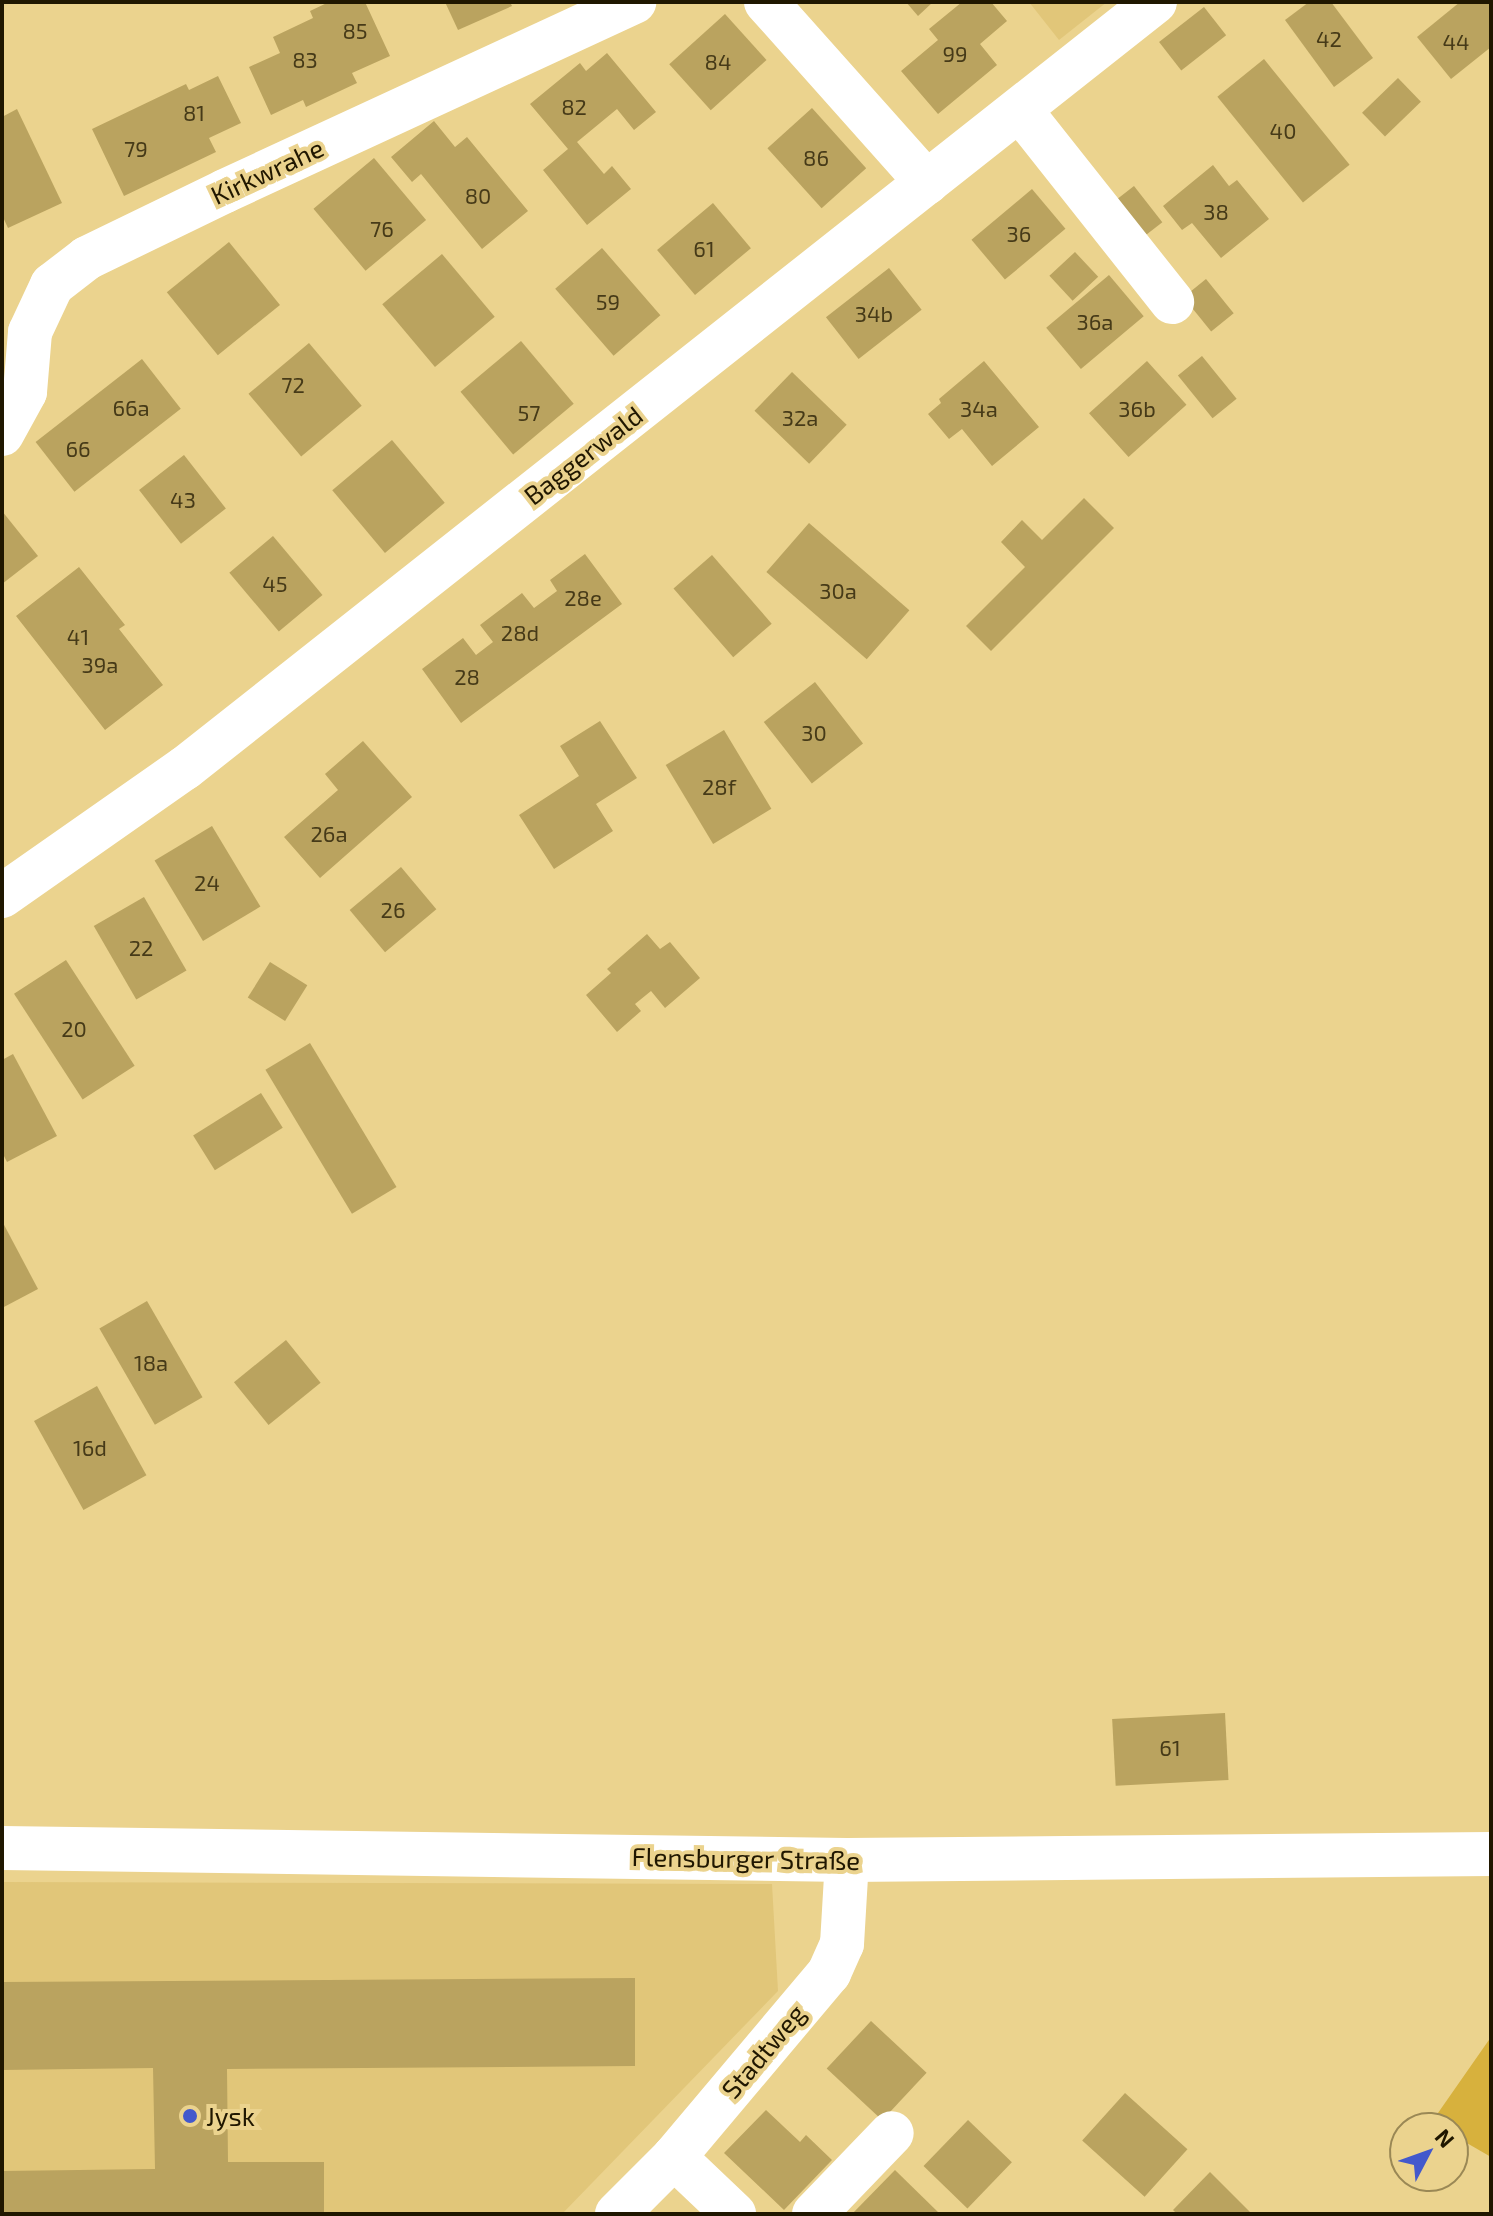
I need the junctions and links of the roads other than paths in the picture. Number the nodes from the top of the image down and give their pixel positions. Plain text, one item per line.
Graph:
1 (634, 2) edge
2 (766, 2) edge
3 (1155, 2) edge
4 (1020, 110) junction
5 (927, 183) junction
6 (1172, 302) dead end
7 (2, 434) edge
8 (4, 890) edge
9 (2, 1848) edge
10 (1491, 1854) edge
11 (847, 1860) junction
12 (892, 2133) dead end
13 (674, 2157) junction
14 (617, 2214) edge
15 (734, 2214) edge
16 (814, 2214) edge

1 - 7 street, Kirkwrahe
2 - 5 street
3 - 4 street, Baggerwald
4 - 5 street, Baggerwald
4 - 6 street
5 - 8 street, Baggerwald
9 - 11 street, Flensburger Straße
10 - 11 street, Flensburger Straße
11 - 13 street, Stadtweg
12 - 16 street
13 - 14 street, Stadtweg
13 - 15 street

